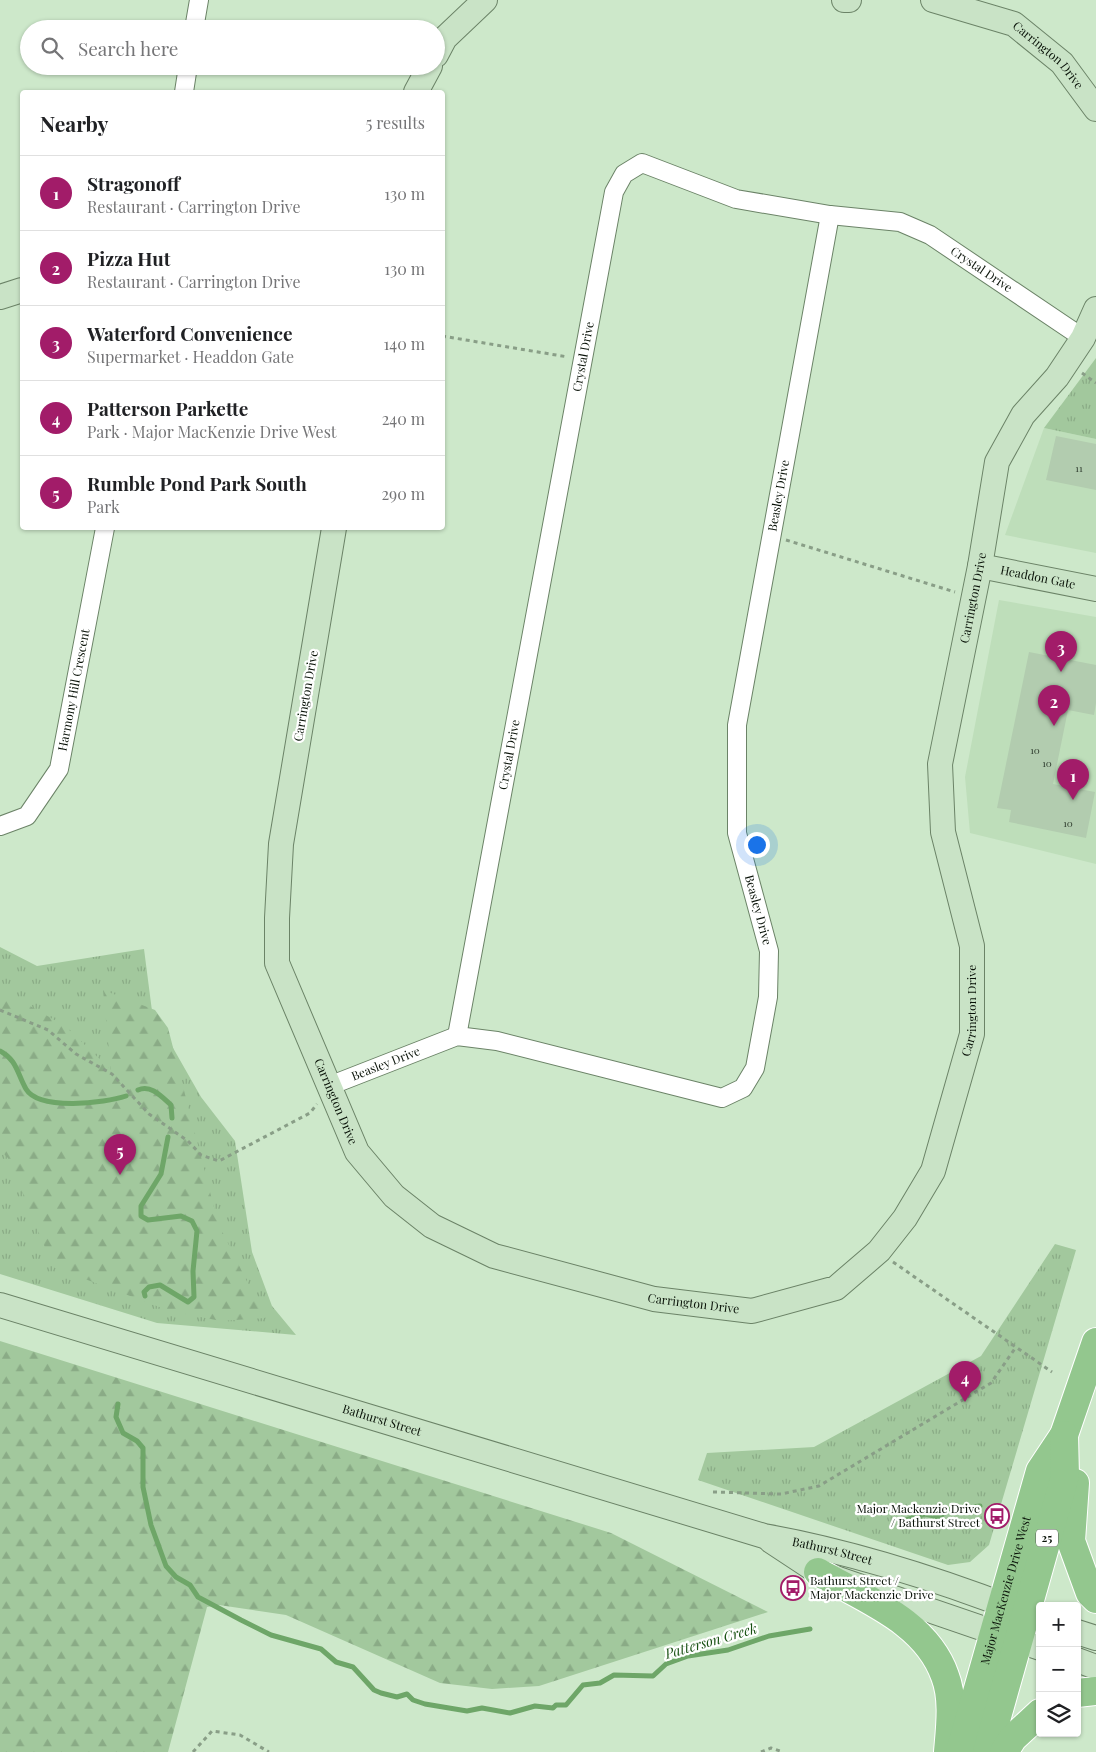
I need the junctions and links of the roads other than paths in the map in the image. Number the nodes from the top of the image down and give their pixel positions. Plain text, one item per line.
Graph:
1 (199, 0) edge
2 (485, 0) edge
3 (844, 0) edge
4 (849, 0) edge
5 (933, 0) edge
6 (196, 20) edge
7 (445, 38) edge
8 (187, 75) edge
9 (425, 75) edge
10 (184, 90) edge
11 (417, 90) edge
12 (1094, 101) edge
13 (830, 215) junction
14 (20, 291) edge
15 (0, 297) edge
16 (1096, 309) edge
17 (1083, 338) junction
18 (105, 530) edge
19 (334, 530) edge
20 (980, 566) junction
21 (1096, 589) edge
22 (0, 826) edge
23 (457, 1036) junction
24 (329, 1086) junction
25 (0, 1305) edge
26 (1093, 1350) edge
27 (764, 1536) junction
28 (818, 1572) junction
29 (1096, 1599) edge
30 (1023, 1612) edge
31 (1081, 1633) edge
32 (1096, 1638) edge
33 (1017, 1640) edge
34 (1081, 1661) edge
35 (1096, 1667) edge
36 (1096, 1691) edge
37 (1081, 1693) edge
38 (1036, 1717) edge
39 (948, 1752) edge
40 (960, 1752) edge
41 (987, 1752) edge
42 (1004, 1752) edge

1 - 6 street
2 - 7 street
3 - 4 street
5 - 12 street, Carrington Drive
8 - 10 street
9 - 11 street
13 - 17 street, Crystal Drive
13 - 23 street, Crystal Drive
13 - 23 street, Beasley Drive
14 - 15 street
16 - 17 street, Carrington Drive
17 - 20 street, Carrington Drive
18 - 22 street, Harmony Hill Crescent
19 - 24 street, Carrington Drive
20 - 21 street, Headdon Gate
20 - 24 street, Carrington Drive
23 - 24 street, Beasley Drive
25 - 27 street, Bathurst Street
26 - 29 main road
26 - 30 main road, Major MacKenzie Drive West / 25
27 - 28 street, Bathurst Street
27 - 30 street, Bathurst Street
28 - 33 street, Bathurst Street
28 - 39 main road
30 - 33 main road, Major MacKenzie Drive West / 25
31 - 32 street
33 - 40 main road, Major MacKenzie Drive West / 25
33 - 41 main road, Major MacKenzie Drive West / 25
34 - 35 street
36 - 37 main road
38 - 42 main road

